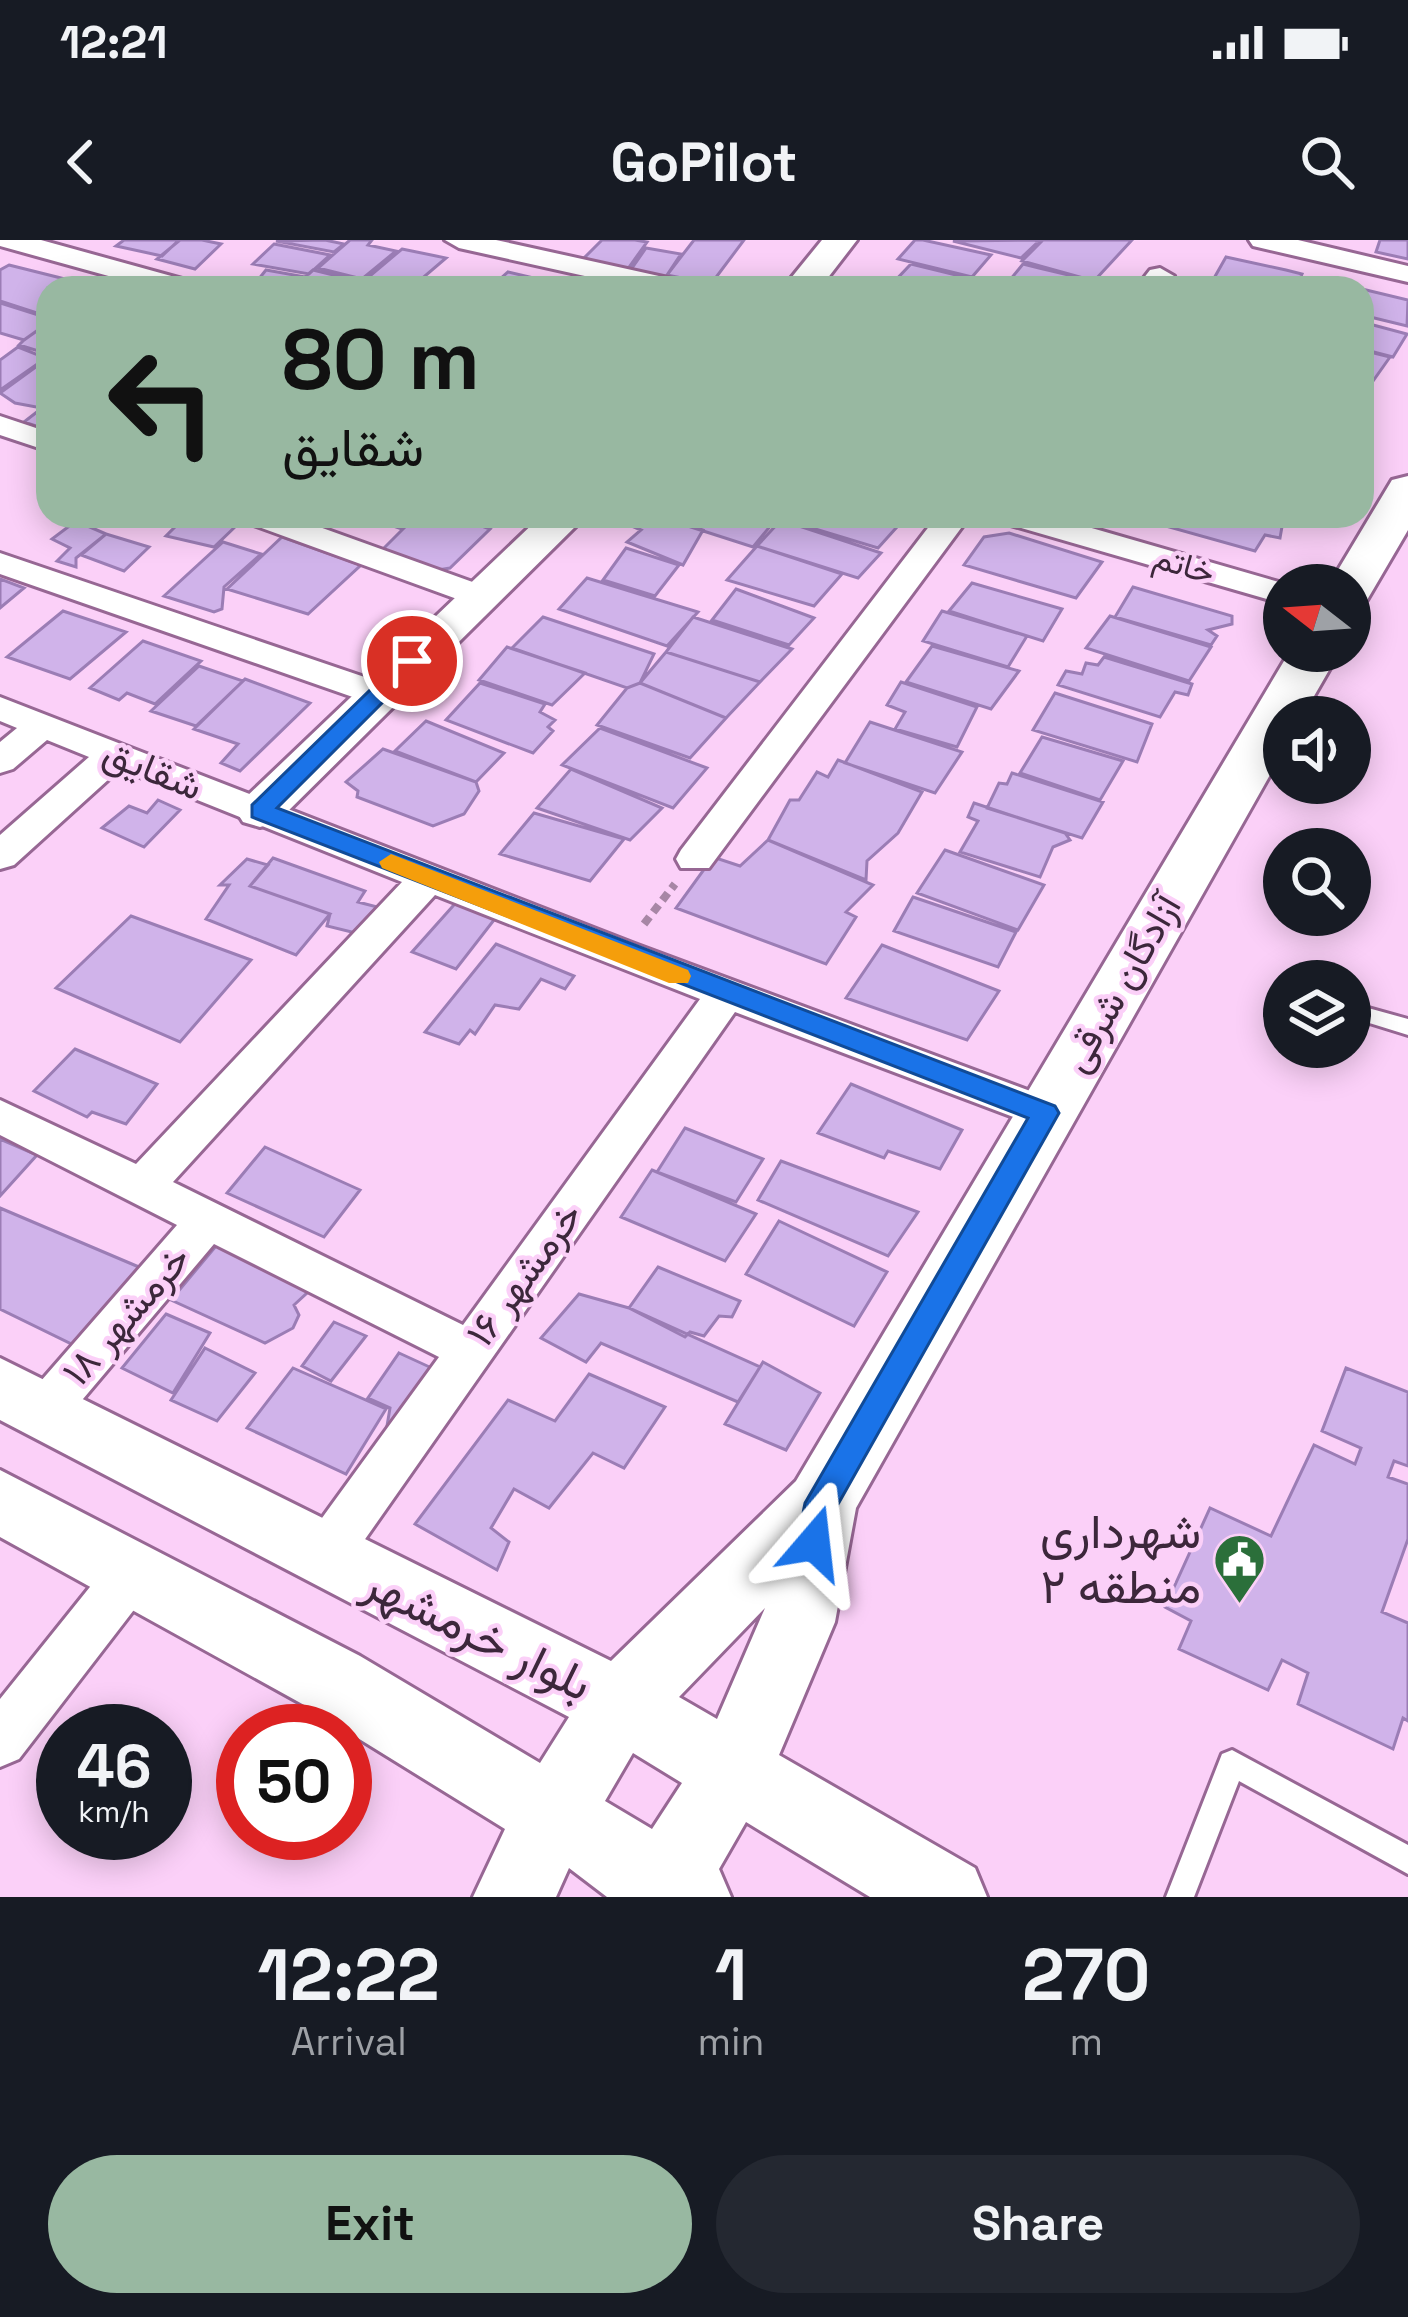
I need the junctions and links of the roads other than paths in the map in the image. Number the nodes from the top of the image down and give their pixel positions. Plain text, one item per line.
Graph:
1 (10, 240) edge
2 (459, 240) edge
3 (840, 240) edge
4 (1263, 240) edge
5 (1408, 274) edge
6 (140, 276) edge
7 (622, 276) edge
8 (811, 276) edge
9 (0, 425) edge
10 (36, 438) edge
11 (1408, 490) edge
12 (292, 528) edge
13 (552, 528) edge
14 (945, 528) edge
15 (1056, 528) edge
16 (0, 563) edge
17 (1365, 564) edge
18 (1263, 588) edge
19 (480, 596) junction
20 (1303, 672) edge
21 (379, 694) junction
22 (0, 708) edge
23 (42, 725) junction
24 (116, 754) junction
25 (0, 761) edge
26 (260, 811) junction
27 (0, 856) edge
28 (694, 859) road end
29 (429, 878) junction
30 (726, 994) junction
31 (1371, 1016) edge
32 (1408, 1027) edge
33 (1045, 1113) junction
34 (0, 1116) edge
35 (142, 1187) junction
36 (208, 1220) junction
37 (469, 1350) junction
38 (22, 1399) edge
39 (0, 1502) edge
40 (821, 1503) junction
41 (324, 1556) junction
42 (132, 1573) junction
43 (620, 1704) junction
44 (0, 1741) edge
45 (731, 1770) junction
46 (553, 1814) junction
47 (1408, 1860) edge
48 (666, 1893) edge
49 (514, 1897) edge
50 (946, 1897) edge
51 (1180, 1897) edge

1 - 6 street
2 - 7 street
3 - 8 street
4 - 5 street
9 - 10 street
11 - 17 main road
12 - 19 street
13 - 19 street
14 - 28 street
15 - 18 street, خاتم
16 - 21 street
19 - 21 street
20 - 33 main road, آزادگان شرقی
21 - 26 street
22 - 23 street, شقایق
23 - 24 street, شقایق
23 - 25 street
24 - 26 street, شقایق
24 - 27 street
26 - 29 street, شقایق
29 - 30 street, شقایق
29 - 35 street
30 - 33 street, شقایق
30 - 37 street, خرمشهر ۱۶
31 - 32 lane
33 - 40 main road, آزادگان شرقی
34 - 35 street
35 - 36 street
36 - 37 street
36 - 38 street, خرمشهر ۱۸
37 - 41 street, خرمشهر ۱۶
38 - 41 main road, بلوار خرمشهر
39 - 42 main road
40 - 43 main road
40 - 45 main road
41 - 43 main road, بلوار خرمشهر
42 - 44 street
42 - 46 main road
43 - 45 main road, بلوار خرمشهر
43 - 46 main road
45 - 48 main road
45 - 50 main road, بلوار خرمشهر
46 - 48 main road
46 - 49 main road
47 - 51 lane

